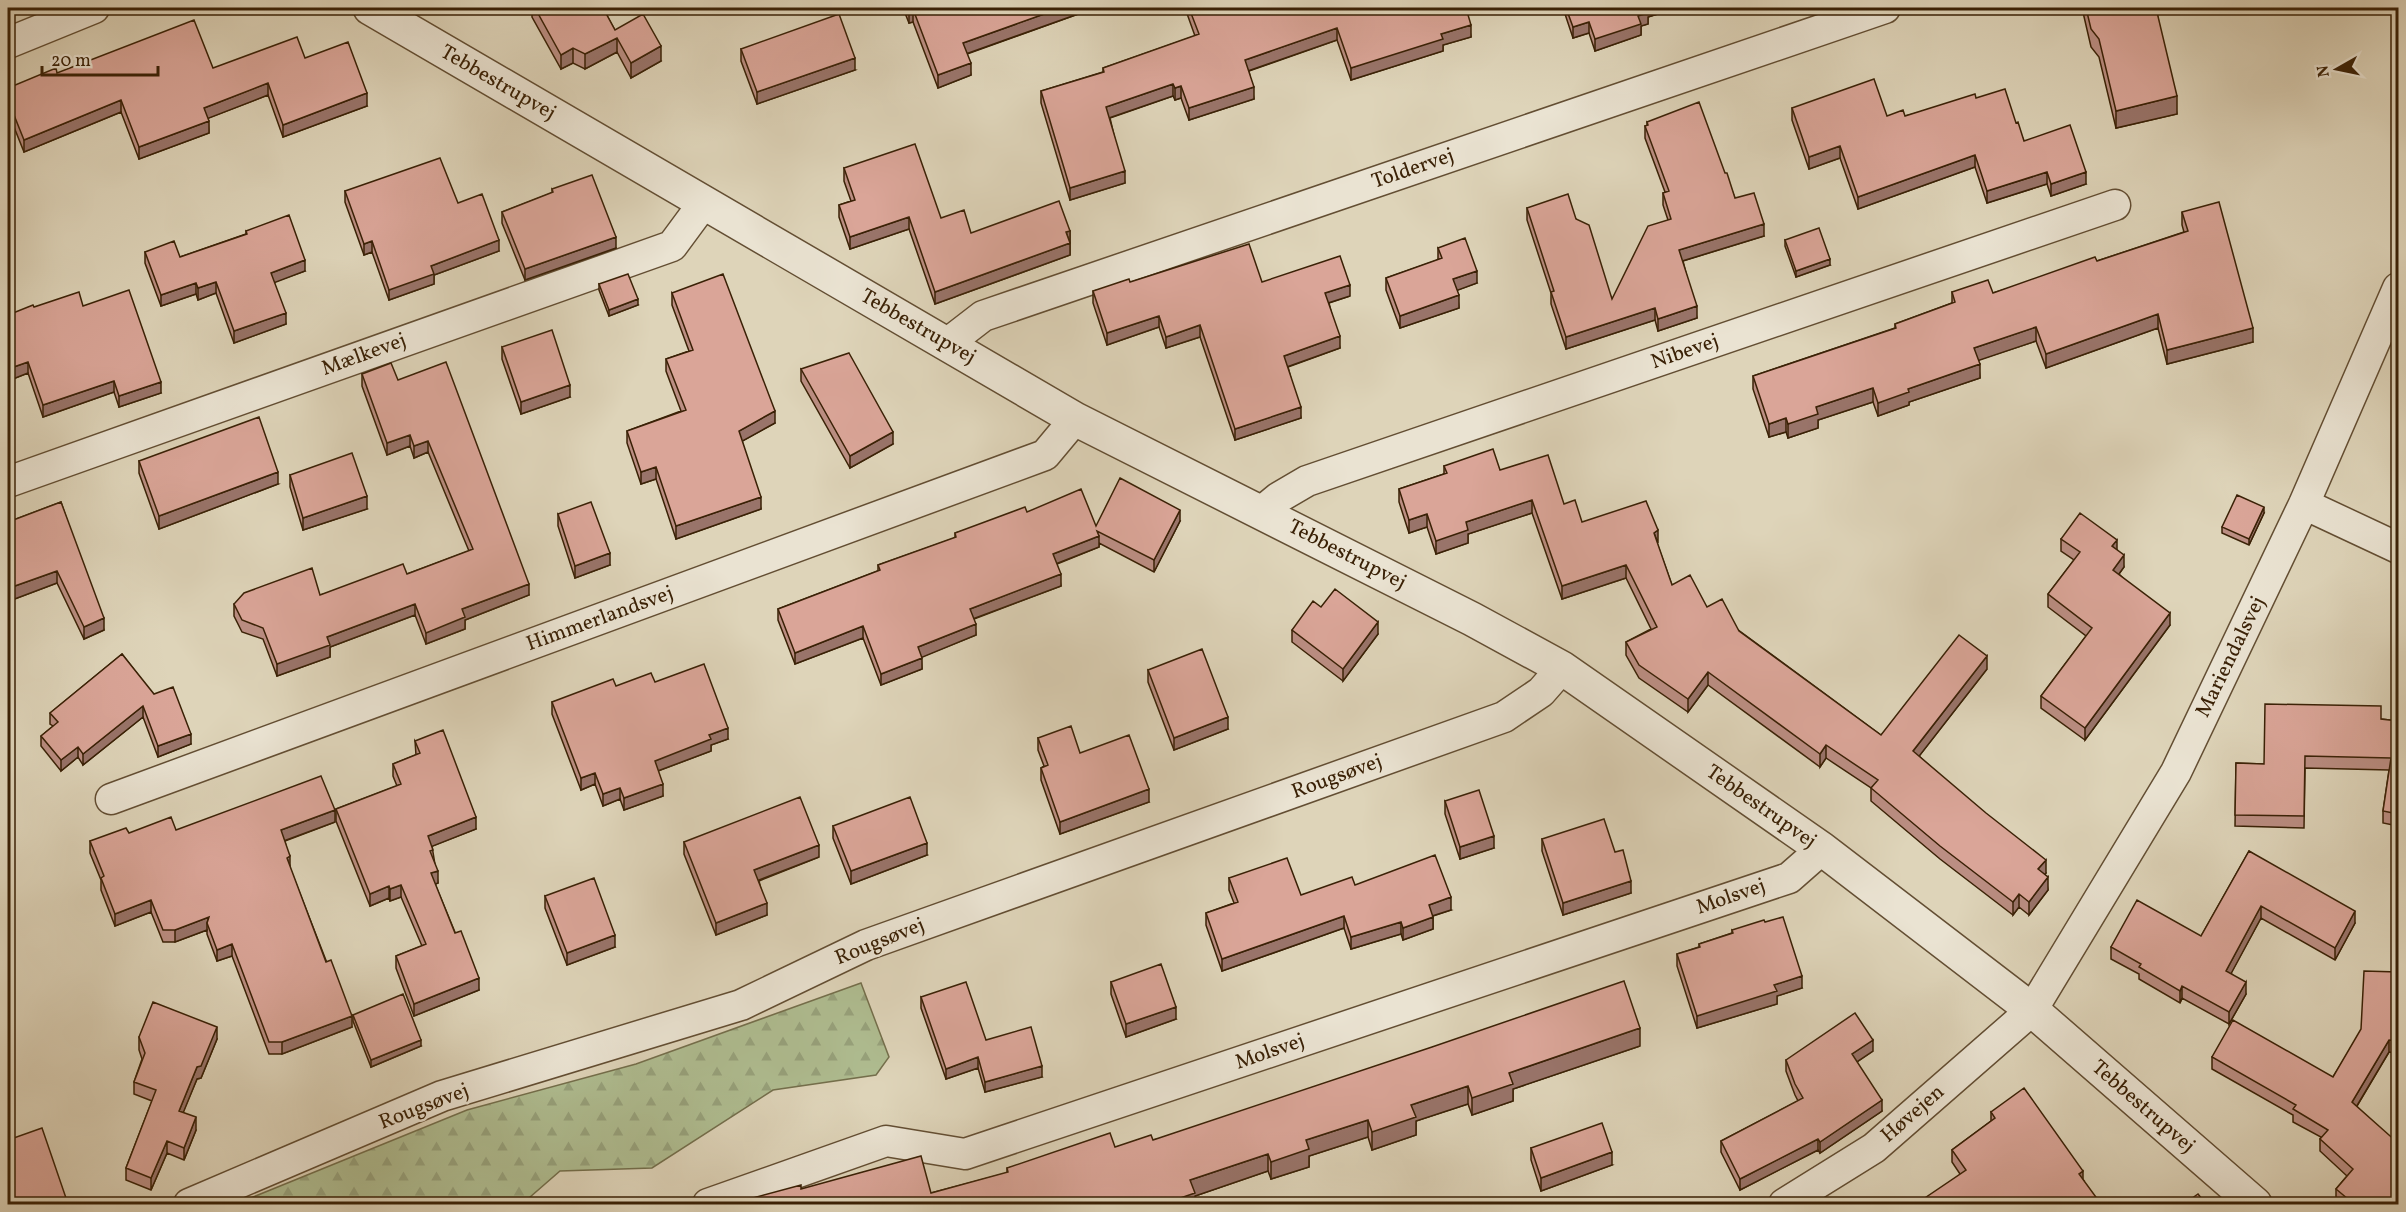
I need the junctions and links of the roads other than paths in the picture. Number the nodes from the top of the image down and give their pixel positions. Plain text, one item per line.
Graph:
1 (94, 8) edge
2 (370, 8) edge
3 (1885, 8) edge
4 (8, 43) edge
5 (704, 204) junction
6 (2115, 205) dead end
7 (2398, 288) edge
8 (948, 343) junction
9 (1075, 419) junction
10 (8, 482) edge
11 (2304, 504) junction
12 (1261, 512) junction
13 (2398, 548) edge
14 (1562, 668) junction
15 (111, 799) dead end
16 (1822, 849) junction
17 (2032, 1010) junction
18 (189, 1204) edge
19 (708, 1204) edge
20 (1784, 1204) edge
21 (2255, 1204) edge

1 - 4 street
2 - 5 street, Tebbestrupvej
3 - 8 street, Toldervej
5 - 8 street, Tebbestrupvej
5 - 10 street, Mælkevej
6 - 12 street, Nibevej
7 - 11 street, Mariendalsvej
8 - 9 street, Tebbestrupvej
9 - 12 street, Tebbestrupvej
9 - 15 street, Himmerlandsvej
11 - 13 street
11 - 17 street, Mariendalsvej
12 - 14 street, Tebbestrupvej
14 - 16 street, Tebbestrupvej
14 - 18 street, Rougsøvej
16 - 17 street, Tebbestrupvej
16 - 19 street, Molsvej
17 - 20 street, Høvejen
17 - 21 street, Tebbestrupvej

